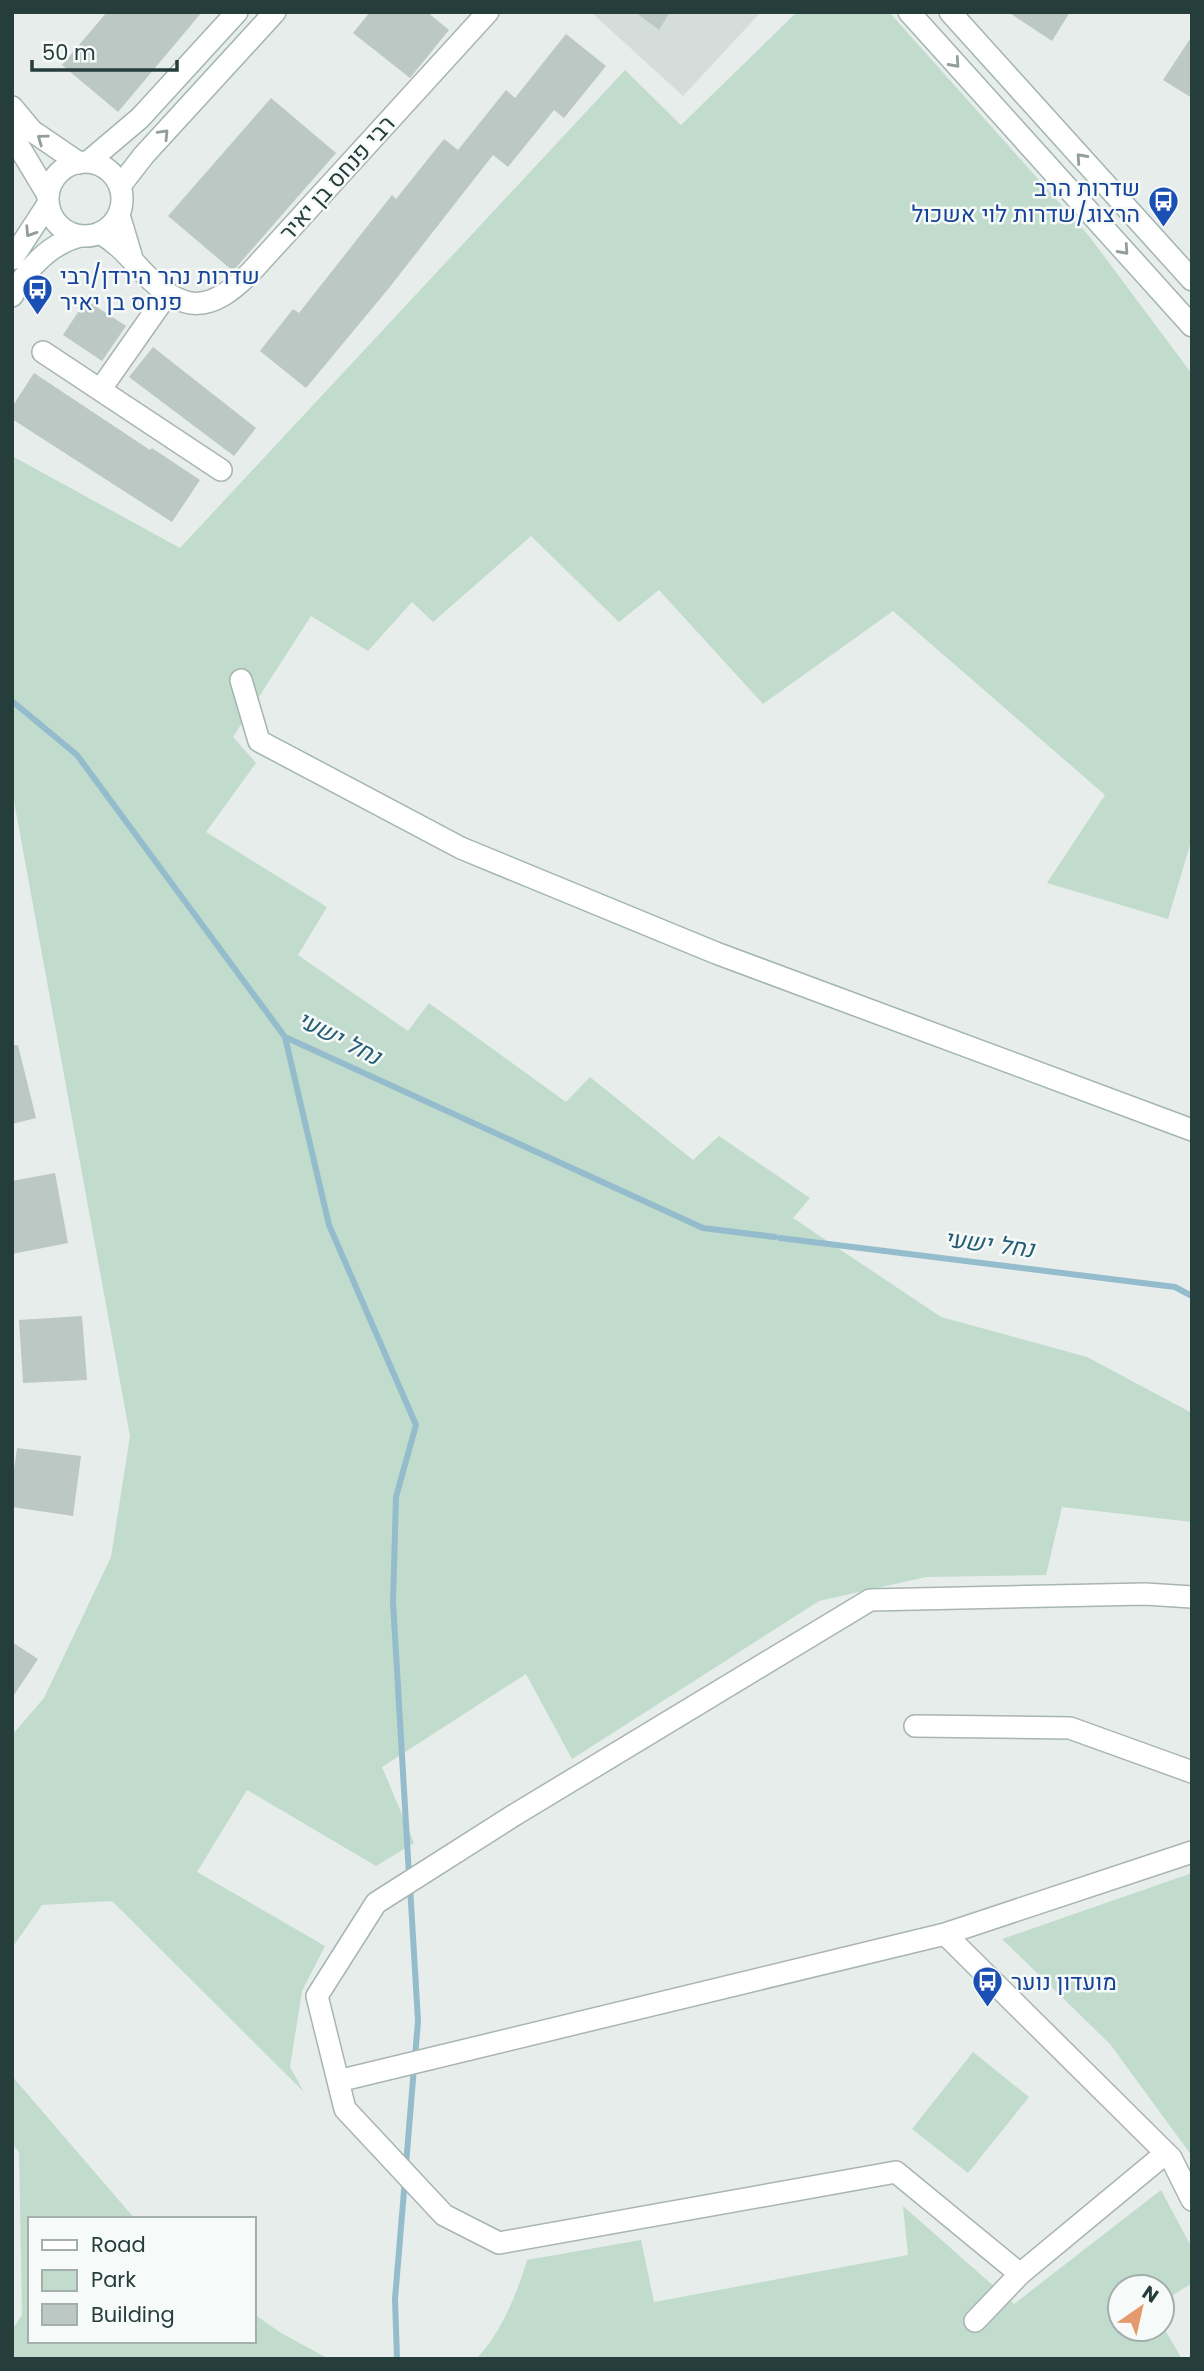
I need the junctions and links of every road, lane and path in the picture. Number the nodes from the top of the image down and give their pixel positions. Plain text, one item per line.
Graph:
1 (237, 12) edge
2 (275, 12) edge
3 (488, 12) edge
4 (909, 12) edge
5 (950, 12) edge
6 (12, 107) edge
7 (12, 135) edge
8 (84, 163) junction
9 (120, 187) junction
10 (48, 200) junction
11 (119, 215) junction
12 (90, 235) junction
13 (12, 259) edge
14 (135, 263) junction
15 (1184, 268) edge
16 (1192, 280) edge
17 (168, 293) junction
18 (12, 296) edge
19 (1192, 326) edge
20 (43, 352) dead end
21 (100, 390) junction
22 (221, 470) dead end
23 (241, 680) dead end
24 (1192, 1130) edge
25 (1192, 1597) edge
26 (915, 1726) dead end
27 (1192, 1772) edge
28 (1192, 1852) edge
29 (945, 1934) junction
30 (338, 2081) junction
31 (1167, 2153) junction
32 (1192, 2200) edge
33 (1020, 2274) junction
34 (975, 2321) dead end

1 - 8 street
9 -> 2 street
3 - 17 street, רבי פנחס בן יאיר
4 -> 19 street
15 -> 5 street
8 -> 6 street
7 - 10 street
8 - 9 street
8 - 10 street
9 - 11 street
10 - 12 street
10 -> 13 street
11 - 12 street
11 - 14 street, רבי פנחס בן יאיר
12 - 14 street, רבי פנחס בן יאיר
12 - 18 street
14 - 17 street, רבי פנחס בן יאיר
15 - 16 street
17 - 21 street
20 - 21 street
21 - 22 street
23 - 24 street
25 - 30 street
26 - 27 street
28 - 29 street
29 - 30 street
29 - 31 street
30 - 33 street
31 - 32 street
31 - 33 street
33 - 34 street

